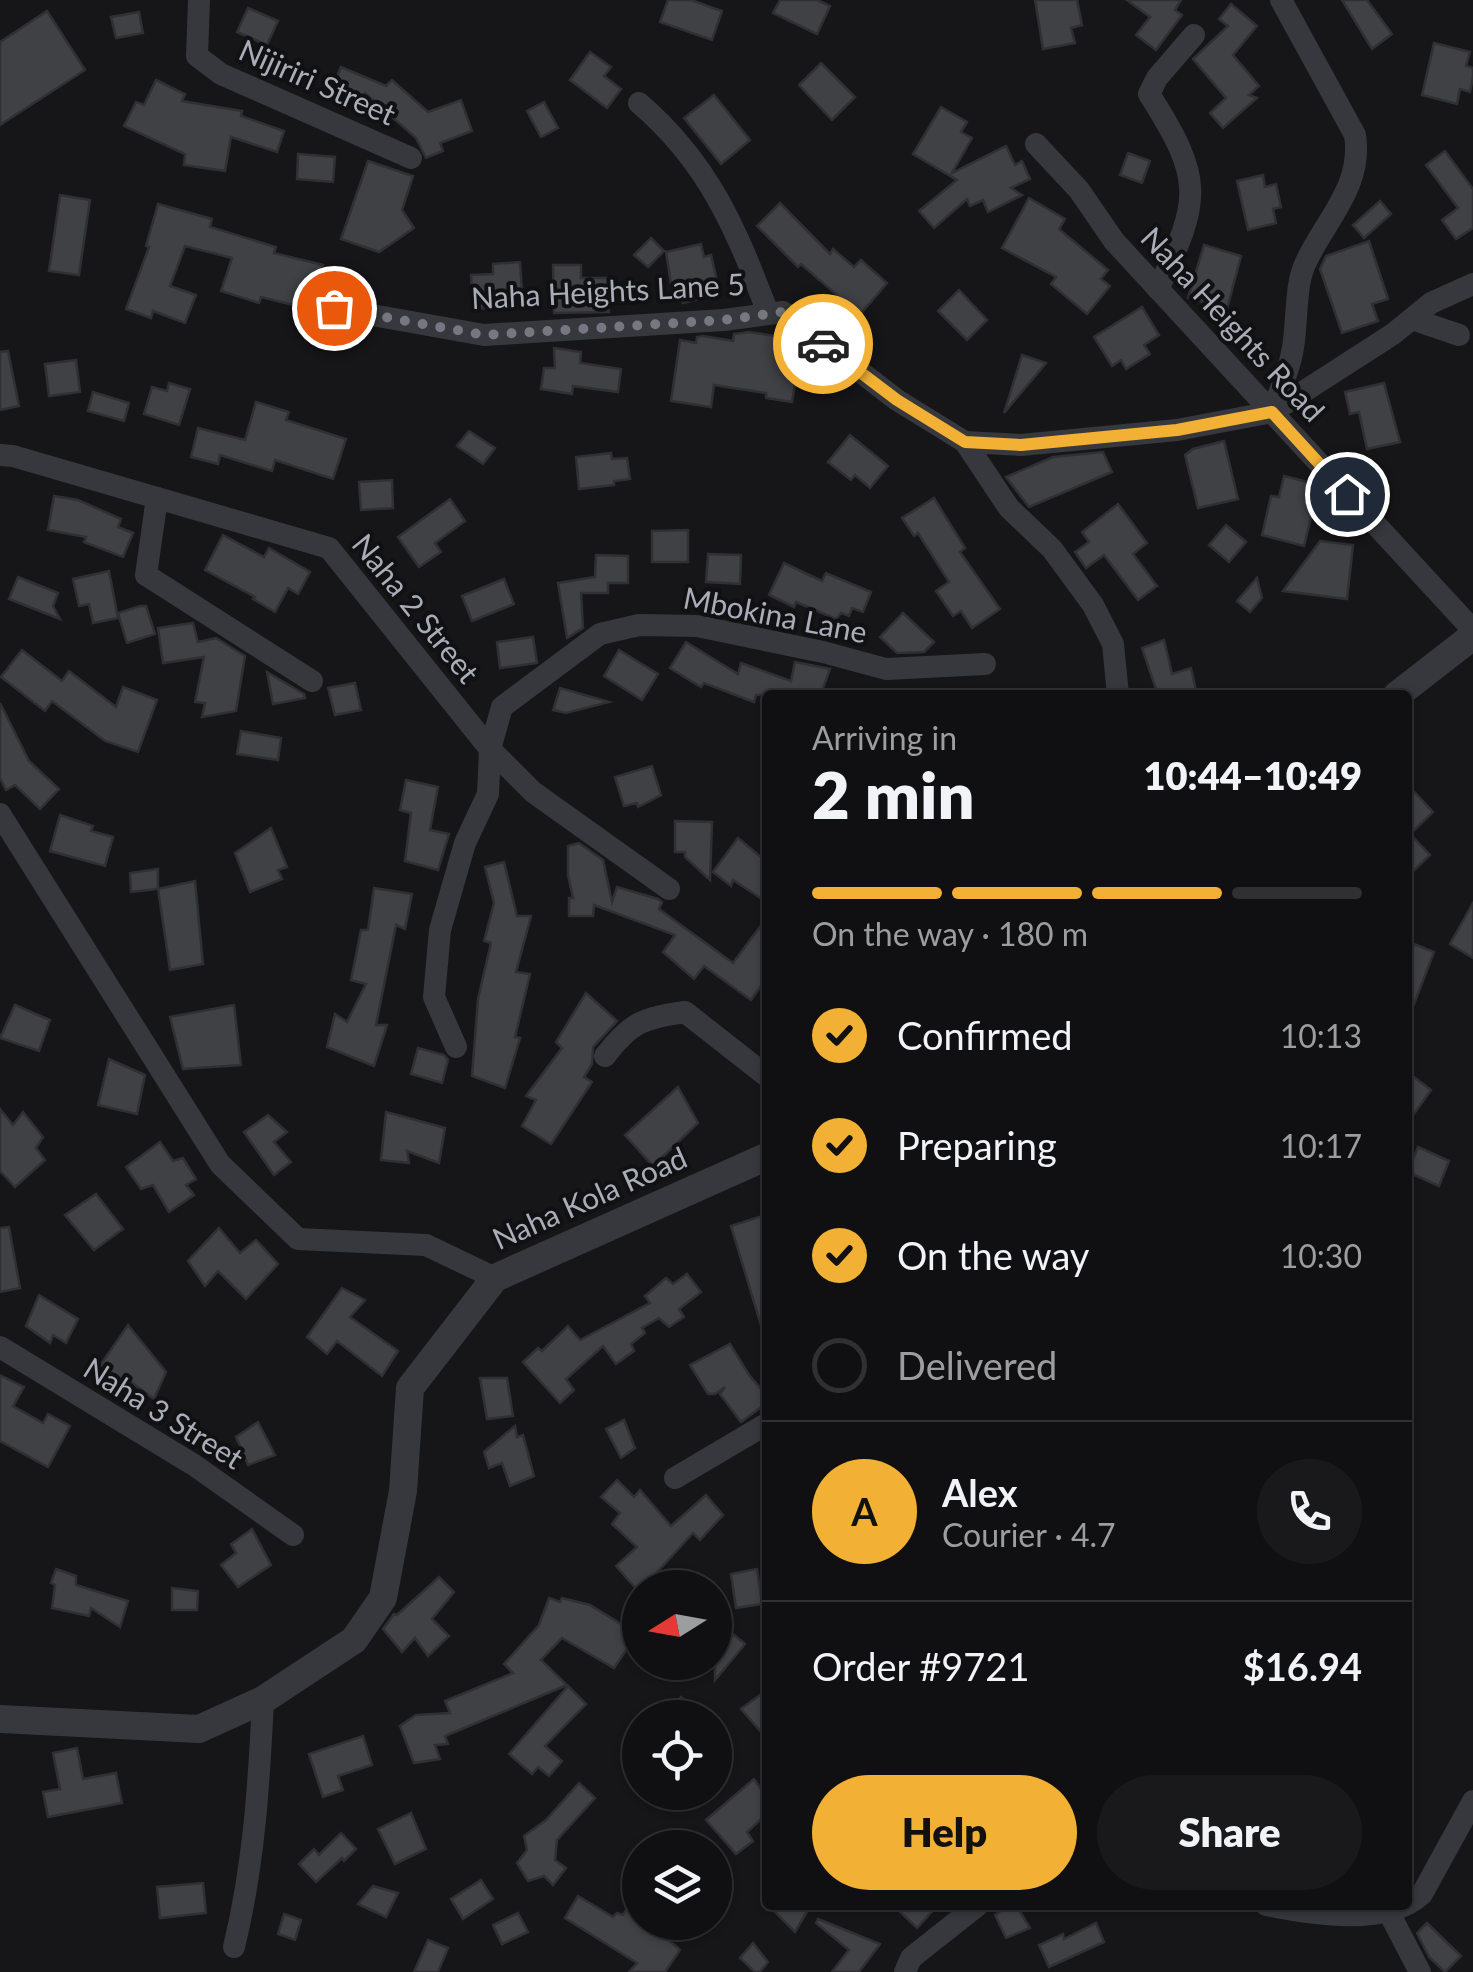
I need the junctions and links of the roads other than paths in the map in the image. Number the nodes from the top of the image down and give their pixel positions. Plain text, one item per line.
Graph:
1 (199, 0) edge
2 (1282, 0) edge
3 (1194, 35) dead end
4 (638, 103) dead end
5 (1036, 144) dead end
6 (411, 158) dead end
7 (1473, 284) edge
8 (1158, 289) junction
9 (334, 308) dead end
10 (768, 313) junction
11 (1412, 319) junction
12 (1459, 334) dead end
13 (1272, 412) junction
14 (965, 442) junction
15 (0, 456) edge
16 (157, 498) junction
17 (1473, 633) edge
18 (985, 664) dead end
19 (312, 681) dead end
20 (1118, 690) edge
21 (1403, 690) edge
22 (490, 749) junction
23 (0, 814) edge
24 (668, 889) dead end
25 (456, 1047) dead end
26 (605, 1056) dead end
27 (762, 1072) edge
28 (762, 1159) edge
29 (494, 1278) junction
30 (0, 1348) edge
31 (762, 1427) edge
32 (675, 1478) dead end
33 (293, 1535) dead end
34 (263, 1700) junction
35 (0, 1719) edge
36 (1473, 1801) edge
37 (1412, 1904) edge
38 (972, 1910) edge
39 (1293, 1910) edge
40 (1359, 1910) edge
41 (1388, 1910) edge
42 (234, 1947) dead end
43 (905, 1972) edge
44 (1420, 1972) edge

1 - 6 street, Nijiriri Street
2 - 13 street
3 - 8 street
4 - 10 street
5 - 8 street, Naha Heights Road
7 - 11 street
8 - 13 street, Naha Heights Road
9 - 10 street, Naha Heights Lane 5
10 - 14 street, Naha Heights Lane 5
11 - 12 street
11 - 13 street
13 - 14 street
13 - 17 street, Naha Heights Road
14 - 20 street
15 - 16 street, Naha 2 Street
16 - 19 street
16 - 22 street, Naha 2 Street
17 - 21 street
18 - 22 street, Mbokina Lane
22 - 24 street, Naha 2 Street
22 - 25 street, Mbokina Lane
23 - 29 street
26 - 27 street
28 - 29 street, Naha Kola Road
29 - 34 street, Naha Kola Road
30 - 33 street, Naha 3 Street
31 - 32 street
34 - 35 street, Naha Kola Road
34 - 42 street
36 - 37 street
38 - 43 street
39 - 40 street
41 - 44 street

